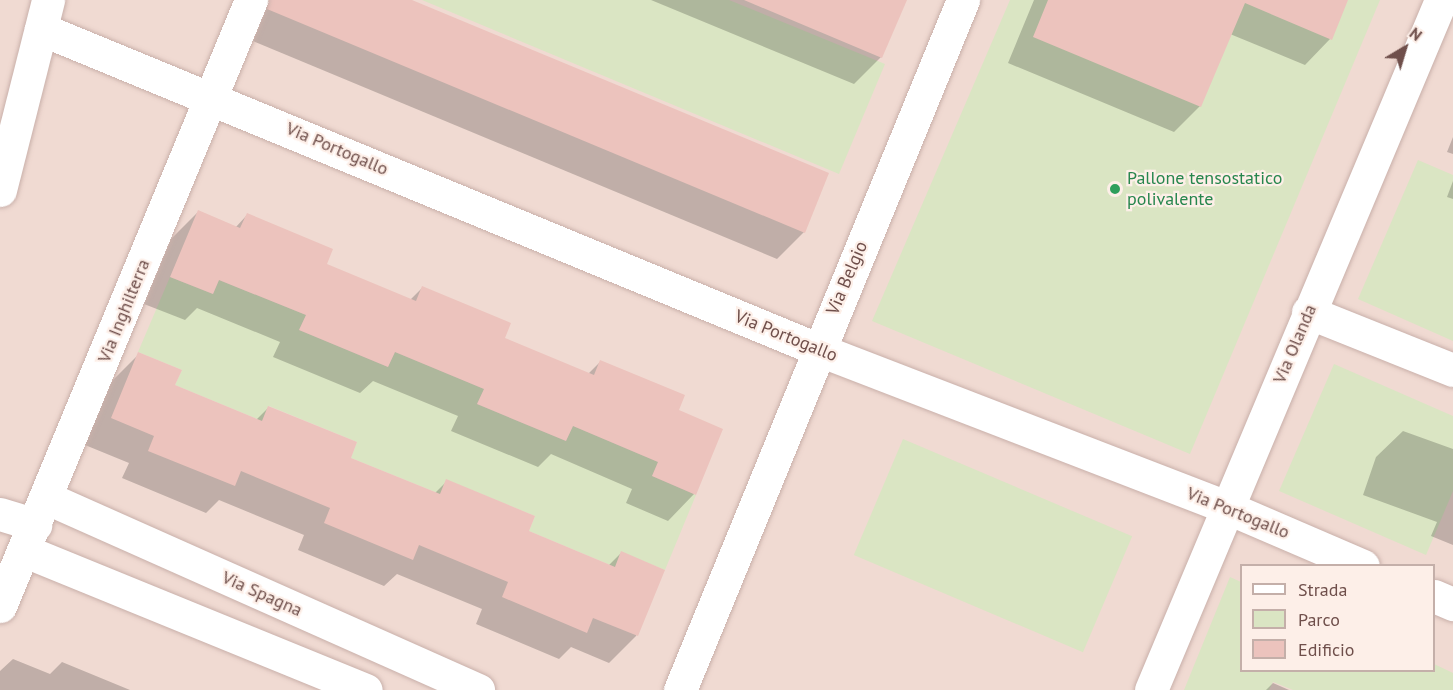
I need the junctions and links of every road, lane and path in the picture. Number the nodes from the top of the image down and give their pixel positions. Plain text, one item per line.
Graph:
1 (252, 0) edge
2 (963, 0) edge
3 (1441, 0) edge
4 (45, 14) edge
5 (212, 97) junction
6 (0, 190) edge
7 (1308, 312) junction
8 (817, 349) junction
9 (1453, 370) edge
10 (1226, 507) junction
11 (0, 514) edge
12 (36, 525) junction
13 (1358, 564) edge
14 (1435, 596) edge
15 (1453, 604) edge
16 (0, 606) edge
17 (366, 690) edge
18 (478, 690) edge
19 (680, 690) edge
20 (1151, 690) edge

1 - 5 street, Via Inghilterra
2 - 8 street, Via Belgio
3 - 7 street, Via Olanda
4 - 5 street
4 - 6 street
5 - 8 street, Via Portogallo
5 - 12 street, Via Inghilterra
7 - 9 street
7 - 10 street, Via Olanda
8 - 10 street, Via Portogallo
8 - 19 street, Via Belgio
10 - 13 street, Via Portogallo
10 - 20 street, Via Olanda
11 - 12 street
12 - 16 street, Via Inghilterra
12 - 17 street
12 - 18 street, Via Spagna
14 - 15 street

